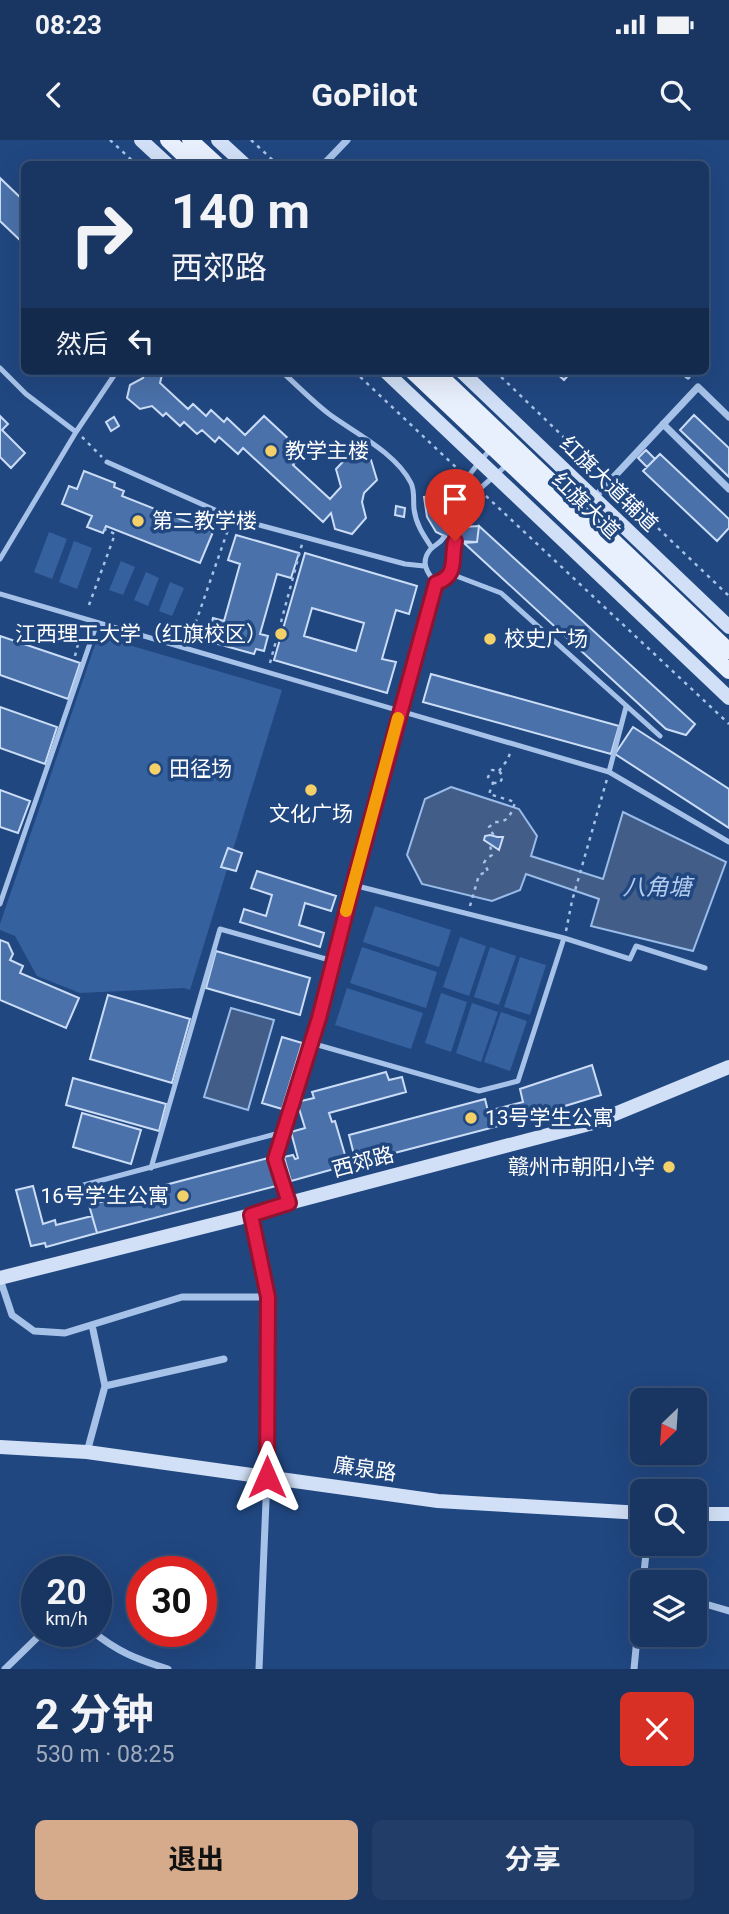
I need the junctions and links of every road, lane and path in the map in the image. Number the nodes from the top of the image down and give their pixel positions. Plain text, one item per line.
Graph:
1 (110, 140) edge
2 (141, 140) edge
3 (167, 140) edge
4 (190, 140) edge
5 (218, 140) edge
6 (251, 140) edge
7 (347, 140) edge
8 (133, 161) edge
9 (164, 161) edge
10 (191, 161) edge
11 (213, 161) edge
12 (241, 161) edge
13 (273, 161) edge
14 (327, 161) edge
15 (0, 368) edge
16 (114, 375) edge
17 (286, 375) edge
18 (358, 375) edge
19 (389, 375) edge
20 (417, 375) edge
21 (443, 375) edge
22 (465, 375) edge
23 (686, 375) edge
24 (688, 377) dead end
25 (729, 417) edge
26 (663, 424) junction
27 (76, 432) junction
28 (85, 440) dead end
29 (498, 442) junction
30 (480, 461) junction
31 (107, 462) joint
32 (510, 462) junction
33 (495, 476) junction
34 (466, 477) junction
35 (479, 489) junction
36 (729, 489) edge
37 (594, 498) junction
38 (581, 511) junction
39 (233, 518) junction
40 (448, 522) dead end
41 (460, 526) dead end
42 (104, 529) dead end
43 (444, 537) dead end
44 (304, 538) junction
45 (455, 541) dead end
46 (432, 548) junction
47 (0, 559) edge
48 (424, 566) junction
49 (451, 574) junction
50 (436, 583) junction
51 (0, 594) edge
52 (89, 605) dead end
53 (97, 623) junction
54 (729, 627) edge
55 (81, 632) dead end
56 (190, 639) dead end
57 (729, 651) edge
58 (76, 653) dead end
59 (270, 663) dead end
60 (729, 671) edge
61 (729, 698) edge
62 (626, 707) junction
63 (400, 712) junction
64 (729, 724) edge
65 (660, 736) dead end
66 (513, 745) junction
67 (499, 771) junction
68 (608, 772) junction
69 (493, 783) junction
70 (494, 835) dead end
71 (729, 842) edge
72 (490, 845) dead end
73 (353, 885) junction
74 (473, 897) dead end
75 (0, 904) edge
76 (564, 938) junction
77 (333, 961) junction
78 (705, 968) dead end
79 (311, 1043) junction
80 (729, 1067) edge
81 (283, 1132) junction
82 (151, 1168) junction
83 (65, 1190) dead end
84 (289, 1203) junction
85 (251, 1215) junction
86 (0, 1278) edge
87 (268, 1297) junction
88 (92, 1325) junction
89 (224, 1359) dead end
90 (105, 1386) junction
91 (0, 1447) edge
92 (86, 1452) junction
93 (267, 1477) junction
94 (630, 1512) edge
95 (707, 1514) edge
96 (729, 1514) edge
97 (707, 1605) edge
98 (729, 1611) edge
99 (28, 1647) edge
100 (111, 1647) edge
101 (636, 1647) edge
102 (5, 1669) edge
103 (168, 1669) edge
104 (259, 1669) edge
105 (634, 1669) edge

1 - 8 path
2 - 9 street
3 - 10 main road
4 - 11 main road
5 - 12 street
6 - 13 path
7 - 14 street
15 - 27 lane
16 - 27 lane
17 - 46 lane
18 - 34 path
19 - 30 street
20 - 29 main road, 红旗大道
21 - 29 main road, 红旗大道
22 - 37 street, 红旗大道辅道
23 - 24 lane
25 - 26 street
26 - 36 street
26 - 37 street
27 - 47 lane
28 - 31 path
29 - 30 lane
29 - 32 main road, 红旗大道
29 - 38 main road, 红旗大道
30 - 33 street
30 - 34 lane
31 - 39 lane
32 - 33 lane
32 - 60 main road, 红旗大道
33 - 35 lane
33 - 61 street
34 - 40 lane
35 - 41 lane
35 - 64 path
37 - 38 street
37 - 54 street, 红旗大道辅道
38 - 57 main road, 红旗大道
39 - 44 lane
39 - 56 path
42 - 52 path
43 - 46 lane
44 - 48 lane
44 - 59 path
45 - 49 lane
46 - 48 lane
48 - 50 lane
49 - 50 lane
49 - 62 lane
50 - 63 lane
51 - 53 lane
53 - 63 lane
53 - 75 lane
55 - 58 path
62 - 65 lane
62 - 68 lane
63 - 66 lane
63 - 73 lane
66 - 67 path
66 - 68 lane
67 - 69 path
67 - 69 path
68 - 71 lane
68 - 76 path
69 - 70 path
72 - 74 path
73 - 76 lane
73 - 77 lane
76 - 78 lane
76 - 79 lane
77 - 79 lane
77 - 82 lane
79 - 81 lane
80 - 84 street, 西郊路
81 - 82 lane
81 - 84 lane
82 - 83 lane
84 - 85 street, 西郊路
85 - 86 street, 西郊路
85 - 87 street
86 - 88 street
87 - 88 street
87 - 93 street
88 - 90 street
89 - 90 street
90 - 92 street
91 - 92 street, 廉泉路
92 - 93 street, 廉泉路
93 - 94 street, 廉泉路
93 - 104 street
95 - 96 street
97 - 98 street
99 - 102 street
100 - 103 street
101 - 105 street

